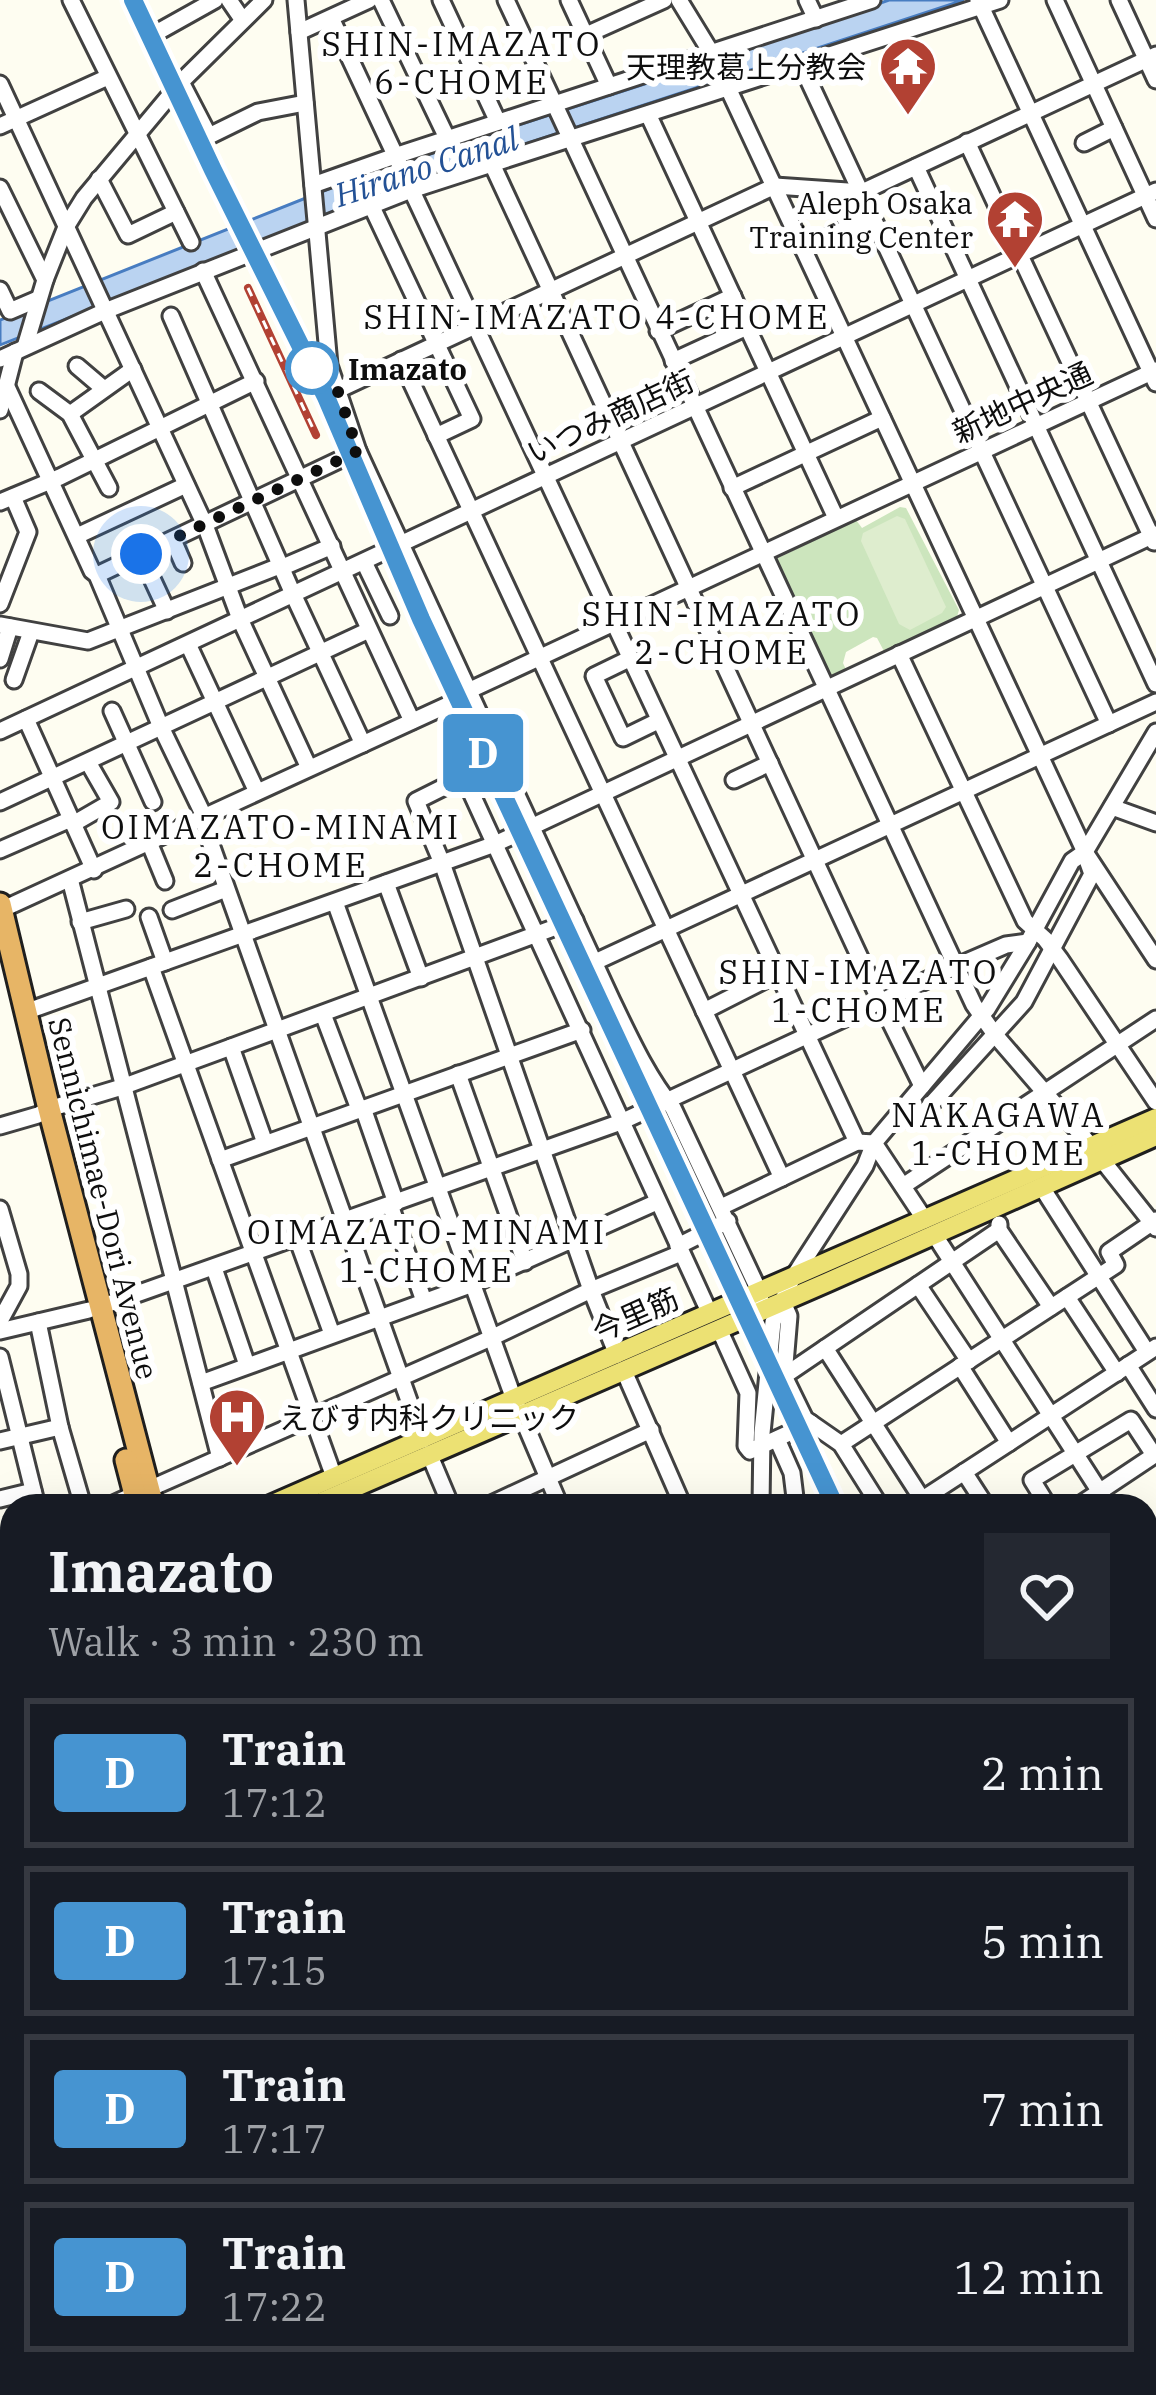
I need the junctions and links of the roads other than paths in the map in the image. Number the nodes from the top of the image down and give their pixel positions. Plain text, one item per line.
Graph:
1 (71, 0) edge
2 (215, 0) edge
3 (229, 0) edge
4 (263, 0) edge
5 (296, 0) edge
6 (369, 0) edge
7 (381, 0) edge
8 (441, 0) edge
9 (506, 0) edge
10 (569, 0) edge
11 (807, 0) edge
12 (872, 0) edge
13 (1000, 0) edge
14 (1055, 0) edge
15 (1119, 0) edge
16 (677, 1) edge
17 (979, 3) edge
18 (331, 18) junction
19 (242, 19) junction
20 (815, 19) junction
21 (299, 32) junction
22 (157, 33) dead end
23 (586, 35) junction
24 (712, 54) junction
25 (1151, 57) edge
26 (801, 64) junction
27 (108, 77) junction
28 (1156, 80) edge
29 (181, 82) junction
30 (1093, 84) junction
31 (0, 85) edge
32 (609, 86) junction
33 (728, 88) junction
34 (305, 103) junction
35 (553, 105) junction
36 (1030, 112) junction
37 (648, 114) junction
38 (8, 122) edge
39 (498, 122) junction
40 (1114, 128) junction
41 (137, 131) junction
42 (569, 136) junction
43 (447, 138) junction
44 (968, 142) junction
45 (1084, 143) dead end
46 (396, 157) junction
47 (492, 164) junction
48 (916, 167) junction
49 (99, 179) junction
50 (775, 186) junction
51 (314, 187) junction
52 (0, 188) edge
53 (410, 188) junction
54 (862, 192) junction
55 (1151, 193) edge
56 (371, 206) junction
57 (176, 212) junction
58 (874, 216) junction
59 (1156, 219) edge
60 (698, 222) junction
61 (317, 223) junction
62 (1083, 225) junction
63 (66, 227) junction
64 (191, 242) dead end
65 (803, 249) junction
66 (1020, 254) junction
67 (624, 257) junction
68 (203, 271) junction
69 (45, 280) junction
70 (967, 280) junction
71 (0, 290) edge
72 (550, 290) junction
73 (733, 296) junction
74 (37, 302) junction
75 (914, 303) junction
76 (104, 309) junction
77 (171, 316) dead end
78 (473, 326) junction
79 (747, 327) junction
80 (658, 331) junction
81 (843, 337) junction
82 (437, 344) junction
83 (11, 352) edge
84 (401, 360) junction
85 (673, 361) junction
86 (77, 366) dead end
87 (133, 369) junction
88 (767, 372) junction
89 (1154, 375) edge
90 (256, 381) junction
91 (8, 382) junction
92 (104, 389) junction
93 (338, 390) junction
94 (38, 391) dead end
95 (1089, 401) junction
96 (211, 404) junction
97 (694, 406) junction
98 (0, 410) edge
99 (70, 414) junction
100 (882, 418) junction
101 (1036, 426) junction
102 (159, 429) junction
103 (436, 436) junction
104 (621, 440) junction
105 (124, 446) junction
106 (358, 451) junction
107 (982, 451) junction
108 (806, 454) junction
109 (95, 460) junction
110 (135, 465) dead end
111 (544, 476) junction
112 (50, 479) junction
113 (301, 479) junction
114 (912, 484) junction
115 (186, 485) junction
116 (109, 488) dead end
117 (732, 488) junction
118 (6, 500) edge
119 (255, 502) junction
120 (471, 510) junction
121 (836, 518) junction
122 (205, 525) junction
123 (76, 536) junction
124 (1154, 539) edge
125 (173, 540) junction
126 (399, 544) junction
127 (332, 546) junction
128 (141, 554) junction
129 (763, 554) junction
130 (364, 562) junction
131 (1098, 562) junction
132 (183, 563) dead end
133 (283, 566) junction
134 (343, 571) junction
135 (97, 575) junction
136 (228, 586) junction
137 (1045, 586) junction
138 (689, 588) junction
139 (293, 594) junction
140 (0, 604) edge
141 (167, 610) junction
142 (391, 616) dead end
143 (240, 619) junction
144 (975, 619) junction
145 (613, 624) junction
146 (5, 626) edge
147 (119, 629) junction
148 (369, 630) junction
149 (31, 632) junction
150 (188, 644) junction
151 (899, 654) junction
152 (321, 655) junction
153 (0, 658) edge
154 (539, 658) junction
155 (629, 659) junction
156 (135, 668) junction
157 (268, 678) junction
158 (14, 680) dead end
159 (1156, 684) edge
160 (825, 688) junction
161 (469, 691) junction
162 (214, 702) junction
163 (1156, 702) edge
164 (112, 711) dead end
165 (26, 719) junction
166 (412, 721) junction
167 (658, 722) junction
168 (751, 723) junction
169 (1109, 724) junction
170 (161, 728) junction
171 (0, 731) edge
172 (1156, 732) edge
173 (127, 744) junction
174 (363, 744) junction
175 (1040, 757) junction
176 (675, 758) junction
177 (88, 762) junction
178 (770, 763) junction
179 (309, 769) junction
180 (53, 778) junction
181 (734, 780) dead end
182 (256, 792) junction
183 (602, 792) junction
184 (963, 792) junction
185 (0, 802) edge
186 (153, 802) dead end
187 (1112, 807) junction
188 (202, 819) junction
189 (72, 822) junction
190 (1156, 822) edge
191 (531, 825) junction
192 (889, 826) junction
193 (149, 842) junction
194 (495, 844) junction
195 (0, 850) edge
196 (1084, 852) junction
197 (816, 861) junction
198 (442, 863) junction
199 (94, 869) junction
200 (70, 879) junction
201 (165, 881) dead end
202 (386, 883) junction
203 (226, 889) junction
204 (740, 896) junction
205 (335, 902) junction
206 (1, 907) edge
207 (126, 909) dead end
208 (172, 910) dead end
209 (148, 916) dead end
210 (575, 920) junction
211 (80, 922) junction
212 (666, 930) junction
213 (242, 934) junction
214 (538, 935) junction
215 (1032, 935) junction
216 (1052, 949) junction
217 (476, 958) junction
218 (1156, 960) edge
219 (0, 961) edge
220 (595, 962) junction
221 (158, 964) junction
222 (955, 967) junction
223 (777, 974) junction
224 (422, 979) junction
225 (96, 988) junction
226 (370, 998) junction
227 (881, 1003) junction
228 (704, 1011) junction
229 (25, 1012) junction
230 (323, 1014) junction
231 (981, 1016) junction
232 (1156, 1019) edge
233 (278, 1030) junction
234 (582, 1030) junction
235 (996, 1036) junction
236 (806, 1037) junction
237 (1118, 1043) junction
238 (231, 1048) junction
239 (510, 1054) junction
240 (186, 1063) junction
241 (732, 1071) junction
242 (458, 1074) junction
243 (922, 1086) junction
244 (122, 1087) junction
245 (1046, 1092) junction
246 (405, 1093) junction
247 (668, 1101) junction
248 (1156, 1102) edge
249 (361, 1108) junction
250 (44, 1112) junction
251 (896, 1118) junction
252 (1156, 1118) edge
253 (621, 1123) junction
254 (311, 1125) junction
255 (0, 1126) edge
256 (1156, 1136) edge
257 (866, 1142) junction
258 (265, 1143) junction
259 (1093, 1148) junction
260 (543, 1150) junction
261 (220, 1160) junction
262 (490, 1168) junction
263 (782, 1178) junction
264 (903, 1186) junction
265 (1041, 1186) junction
266 (437, 1188) junction
267 (657, 1202) junction
268 (393, 1204) junction
269 (996, 1207) junction
270 (0, 1209) edge
271 (725, 1214) junction
272 (344, 1221) junction
273 (1155, 1223) edge
274 (930, 1227) junction
275 (999, 1230) junction
276 (297, 1238) junction
277 (575, 1240) junction
278 (679, 1250) junction
279 (252, 1253) junction
280 (525, 1262) junction
281 (951, 1262) junction
282 (214, 1268) junction
283 (1098, 1276) junction
284 (792, 1279) junction
285 (173, 1283) junction
286 (473, 1284) junction
287 (918, 1285) junction
288 (591, 1290) junction
289 (1067, 1297) junction
290 (424, 1301) junction
291 (759, 1302) junction
292 (783, 1302) junction
293 (1051, 1307) junction
294 (94, 1308) junction
295 (379, 1317) junction
296 (0, 1321) edge
297 (38, 1322) junction
298 (714, 1322) junction
299 (0, 1331) edge
300 (332, 1334) junction
301 (491, 1337) junction
302 (1001, 1340) junction
303 (825, 1348) junction
304 (1152, 1349) edge
305 (287, 1350) junction
306 (0, 1357) edge
307 (620, 1363) junction
308 (964, 1364) junction
309 (247, 1365) junction
310 (1122, 1369) junction
311 (784, 1376) junction
312 (400, 1377) junction
313 (201, 1382) junction
314 (518, 1408) junction
315 (1156, 1408) edge
316 (311, 1416) junction
317 (1051, 1416) junction
318 (811, 1423) junction
319 (874, 1423) junction
320 (60, 1427) junction
321 (652, 1430) junction
322 (20, 1436) junction
323 (0, 1441) edge
324 (1009, 1442) junction
325 (770, 1443) junction
326 (841, 1444) junction
327 (426, 1448) junction
328 (1076, 1454) junction
329 (1155, 1454) edge
330 (220, 1458) junction
331 (964, 1472) junction
332 (548, 1479) junction
333 (339, 1492) edge
334 (34, 1494) edge
335 (80, 1494) edge
336 (142, 1494) edge
337 (152, 1494) edge
338 (446, 1494) edge
339 (515, 1494) edge
340 (555, 1494) edge
341 (678, 1494) edge
342 (762, 1494) edge
343 (795, 1494) edge
344 (872, 1494) edge
345 (918, 1494) edge
346 (934, 1494) edge
347 (978, 1494) edge
348 (1041, 1494) edge
349 (1102, 1494) edge
350 (1111, 1494) edge

1 - 27 street
2 - 22 street
3 - 19 street
4 - 19 street
5 - 21 street
6 - 18 street
7 - 43 street
8 - 39 street
9 - 35 street
10 - 23 street
11 - 20 street
12 - 20 street
13 - 17 street
14 - 30 street
15 - 25 street
16 - 23 street
16 - 24 street
17 - 26 street
17 - 36 street
18 - 21 street
18 - 46 street
19 - 29 street
20 - 24 street
21 - 34 street
23 - 32 street
24 - 32 street
24 - 33 street
25 - 28 street
25 - 30 street
26 - 33 street
26 - 54 street
27 - 38 street
27 - 41 street
29 - 34 street
29 - 41 street
30 - 36 street
30 - 40 street
31 - 38 street
32 - 35 street
33 - 37 street
33 - 50 street
34 - 51 street
35 - 39 street
35 - 42 street
36 - 44 street
36 - 62 street
37 - 42 street
37 - 60 street
38 - 63 street
39 - 43 street
40 - 45 street
40 - 55 street
41 - 49 street
41 - 57 street
42 - 47 street
42 - 67 street
43 - 46 street
44 - 48 street
44 - 66 street
46 - 51 street
46 - 53 street
47 - 53 street
47 - 72 street
48 - 54 street
48 - 70 street
49 - 57 street
49 - 63 street
50 - 54 street
50 - 60 street
50 - 65 street
51 - 61 street
52 - 69 street
53 - 56 street
53 - 78 street
54 - 58 street
55 - 59 street
55 - 62 street, いつみ商店街
56 - 61 street
56 - 82 street
57 - 64 street
58 - 65 street
58 - 75 street
60 - 67 street
60 - 73 street
61 - 68 street
61 - 93 street
62 - 66 street, いつみ商店街
62 - 89 street
63 - 69 street
63 - 76 street
65 - 81 street
66 - 70 street, いつみ商店街
66 - 95 street
67 - 72 street
67 - 80 street
68 - 76 street
68 - 90 street
69 - 74 street
70 - 75 street, いつみ商店街
70 - 101 street
71 - 74 street
72 - 78 street
72 - 104 street
73 - 79 street
73 - 80 street
74 - 83 street
75 - 81 street, いつみ商店街
75 - 107 street
76 - 83 street
76 - 87 street
77 - 96 street
78 - 82 street
78 - 111 street
79 - 85 street
79 - 88 street
80 - 85 street
81 - 88 street, いつみ商店街
81 - 100 street
82 - 84 street
82 - 103 street
83 - 91 street
84 - 93 street
84 - 103 street
85 - 97 street
86 - 92 street
87 - 92 street
87 - 102 street
88 - 97 street, いつみ商店街
88 - 108 street
89 - 95 street, 新地中央通
90 - 96 street
90 - 113 street
91 - 98 street
91 - 112 street
92 - 99 street
93 - 106 street
94 - 99 street
95 - 101 street, 新地中央通
95 - 124 street
96 - 102 street
96 - 119 street
97 - 104 street, いつみ商店街
97 - 117 street
99 - 109 street
100 - 108 street
100 - 114 street
101 - 107 street, 新地中央通
101 - 131 street
102 - 105 street
102 - 115 street
103 - 120 street
104 - 111 street, いつみ商店街
104 - 138 street
105 - 109 street
105 - 110 street
106 - 113 street
106 - 126 street
107 - 114 street, 新地中央通
107 - 137 street
108 - 117 street
108 - 121 street
109 - 112 street
109 - 116 street
111 - 120 street, いつみ商店街
111 - 145 street
112 - 118 street
112 - 123 street
113 - 119 street
113 - 127 street
114 - 121 street, 新地中央通
114 - 144 street
115 - 122 street
115 - 123 street
117 - 129 street
118 - 140 street
119 - 122 street
119 - 133 street
120 - 126 street, いつみ商店街
120 - 154 street
121 - 129 street, 新地中央通
122 - 125 street
122 - 136 street
123 - 135 street
124 - 131 street
125 - 128 street
125 - 132 street
126 - 130 street, いつみ商店街
126 - 161 street
127 - 133 street
127 - 134 street
128 - 135 street
128 - 141 street
129 - 138 street, 新地中央通
129 - 160 street
130 - 134 street, いつみ商店街
130 - 142 street
131 - 137 street
131 - 159 street
133 - 136 street
133 - 139 street
134 - 139 street, いつみ商店街
134 - 148 street
135 - 147 street
136 - 141 street
136 - 143 street
137 - 144 street
137 - 169 street
138 - 145 street, 新地中央通
138 - 168 street
139 - 143 street, いつみ商店街
139 - 152 street
141 - 147 street
143 - 150 street, いつみ商店街
143 - 157 street
144 - 151 street
144 - 175 street
145 - 154 street, 新地中央通
145 - 155 street
146 - 149 street
146 - 153 street
147 - 149 street
147 - 156 street
148 - 152 street
148 - 166 street
149 - 158 street
150 - 156 street, いつみ商店街
150 - 162 street
151 - 160 street
151 - 184 street
152 - 157 street
152 - 174 street
154 - 161 street, 新地中央通
154 - 183 street
155 - 167 street
155 - 167 street
156 - 165 street, いつみ商店街
156 - 170 street
157 - 162 street
157 - 179 street
160 - 168 street
160 - 192 street
161 - 166 street, 新地中央通
161 - 191 street
162 - 170 street
162 - 182 street
163 - 169 street
164 - 173 street
165 - 171 street, いつみ商店街
165 - 180 street
166 - 174 street, 新地中央通
167 - 176 street
168 - 176 street
168 - 178 street
169 - 175 street
170 - 173 street
170 - 188 street
172 - 187 street
173 - 177 street
173 - 186 street
174 - 179 street, 新地中央通
175 - 184 street
175 - 196 street
176 - 183 street
176 - 204 street
177 - 180 street
177 - 189 street
178 - 181 street
178 - 197 street
179 - 182 street, 新地中央通
180 - 185 street
180 - 189 street
182 - 188 street, 新地中央通
183 - 191 street
183 - 212 street
184 - 192 street
184 - 215 street
187 - 190 street
187 - 196 street
188 - 193 street, 新地中央通
188 - 203 street
189 - 195 street
189 - 199 street
191 - 194 street
191 - 210 street
192 - 197 street
192 - 222 street
193 - 199 street, 新地中央通
193 - 201 street
194 - 198 street
194 - 198 street
194 - 214 street
196 - 215 street
196 - 216 street
196 - 218 street
197 - 204 street
197 - 227 street
198 - 202 street
198 - 217 street
199 - 200 street, 新地中央通
200 - 206 street, 新地中央通
200 - 211 street
202 - 205 street
202 - 224 street
203 - 208 street
203 - 213 street
204 - 212 street
204 - 223 street
205 - 213 street
205 - 226 street
206 - 229 highway, Sennichimae-Dori Avenue
207 - 211 street
209 - 221 street
210 - 214 street
210 - 220 street
211 - 225 street
212 - 220 street
212 - 228 street
213 - 221 street
213 - 233 street
214 - 217 street
214 - 234 street
215 - 216 street
215 - 222 street
215 - 231 street
216 - 235 street
216 - 237 street
217 - 224 street
217 - 239 street
219 - 250 highway, Sennichimae-Dori Avenue
220 - 247 street
221 - 225 street
221 - 240 street
222 - 227 street
222 - 231 street
223 - 228 street
223 - 236 street
224 - 226 street
225 - 229 street
225 - 244 street
226 - 230 street
226 - 246 street
227 - 236 street
227 - 243 street
228 - 241 street
229 - 250 highway, Sennichimae-Dori Avenue
230 - 233 street
230 - 249 street
231 - 235 street
231 - 243 street
232 - 237 street
233 - 238 street
233 - 254 street
234 - 239 street
234 - 253 street
235 - 245 street
235 - 251 street
236 - 241 street
236 - 257 street
237 - 245 street
237 - 248 street
238 - 240 street
238 - 258 street
239 - 242 street
239 - 260 street
240 - 244 street
240 - 261 street
241 - 247 street
241 - 263 street
242 - 246 street
242 - 262 street
243 - 251 street
244 - 250 street
244 - 285 street
245 - 259 street
245 - 264 street
246 - 249 street
246 - 266 street
247 - 253 street
247 - 271 street
249 - 254 street
249 - 268 street
250 - 255 street
250 - 294 highway, Sennichimae-Dori Avenue
251 - 257 street
252 - 259 main road, 今里筋
253 - 260 street
253 - 267 street
254 - 258 street
254 - 272 street
256 - 259 main road, 今里筋
257 - 263 street
257 - 264 street
257 - 284 street
258 - 261 street
259 - 265 main road, 今里筋
259 - 273 street
259 - 274 main road, 今里筋
260 - 262 street
260 - 277 street
261 - 279 street
262 - 266 street
262 - 280 street
263 - 271 street
264 - 274 street
265 - 269 main road, 今里筋
265 - 283 street
266 - 268 street
266 - 286 street
267 - 277 street
267 - 278 street
268 - 272 street
268 - 290 street
269 - 274 main road, 今里筋
269 - 275 street
270 - 296 street
271 - 278 street
271 - 291 street
272 - 276 street
272 - 295 street
273 - 283 street
274 - 281 street
274 - 284 main road, 今里筋
274 - 292 main road, 今里筋
275 - 281 street
275 - 293 street
276 - 279 street
276 - 300 street
277 - 280 street
277 - 288 street
278 - 288 street
278 - 298 street
279 - 282 street
279 - 305 street
280 - 286 street
281 - 287 street
281 - 302 street
282 - 285 street
282 - 309 street
283 - 289 street
283 - 304 street
284 - 291 main road, 今里筋
284 - 292 street
285 - 294 street
285 - 313 street
286 - 290 street
286 - 301 street
287 - 303 street
287 - 308 street
288 - 301 street
288 - 307 street
289 - 293 street
289 - 310 street
290 - 295 street
291 - 292 main road, 今里筋
291 - 298 main road, 今里筋
292 - 311 street
292 - 325 street
293 - 302 street
294 - 297 street
294 - 336 highway, Sennichimae-Dori Avenue
295 - 300 street
295 - 312 street
297 - 299 street
297 - 320 street
298 - 307 main road, 今里筋
298 - 325 street
300 - 305 street
301 - 312 street
301 - 314 street
302 - 308 street
302 - 317 street
303 - 311 street
303 - 319 street
304 - 310 street
305 - 309 street
305 - 316 street
306 - 322 street
307 - 314 main road, 今里筋
307 - 321 street
308 - 319 street
308 - 324 street
309 - 313 street
310 - 315 street
310 - 317 street
311 - 318 street
312 - 316 street
312 - 327 street
313 - 330 street
314 - 327 main road, 今里筋
314 - 332 street
316 - 330 street
316 - 333 street
317 - 324 street
317 - 328 street
318 - 325 street
318 - 326 street
319 - 326 street
319 - 345 street
320 - 322 street
320 - 335 street
321 - 332 street
321 - 341 street
322 - 323 street
322 - 334 street
324 - 331 street
325 - 342 street
325 - 343 street
326 - 344 street
327 - 333 main road, 今里筋
327 - 338 street
328 - 329 street
328 - 348 street
328 - 349 street
329 - 350 street
330 - 337 street
331 - 346 street
331 - 347 street
332 - 339 street
332 - 340 street

